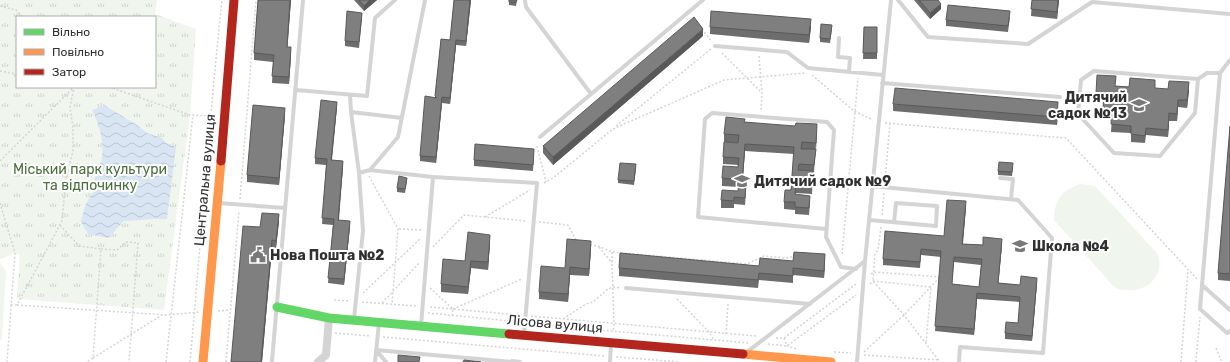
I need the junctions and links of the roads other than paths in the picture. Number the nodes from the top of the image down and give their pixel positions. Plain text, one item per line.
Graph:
1 (234, 0) edge
2 (303, 0) edge
3 (395, 0) edge
4 (425, 0) edge
5 (525, 0) edge
6 (703, 0) edge
7 (891, 0) edge
8 (898, 0) edge
9 (1230, 14) edge
10 (839, 38) dead end
11 (714, 46) road end
12 (1230, 60) edge
13 (849, 72) junction
14 (1220, 73) junction
15 (883, 75) junction
16 (1198, 79) junction
17 (882, 82) junction
18 (296, 90) junction
19 (591, 94) junction
20 (350, 95) junction
21 (1060, 97) dead end
22 (350, 112) junction
23 (402, 118) junction
24 (540, 137) dead end
25 (368, 171) junction
26 (359, 173) junction
27 (433, 177) junction
28 (1000, 178) dead end
29 (872, 186) junction
30 (1011, 199) junction
31 (218, 203) junction
32 (285, 208) junction
33 (869, 220) junction
34 (894, 222) junction
35 (826, 229) junction
36 (865, 261) junction
37 (856, 269) junction
38 (1202, 285) junction
39 (626, 288) road end
40 (810, 304) junction
41 (277, 307) junction
42 (1230, 310) edge
43 (329, 318) junction
44 (354, 320) junction
45 (379, 323) junction
46 (421, 326) junction
47 (1230, 331) edge
48 (524, 336) junction
49 (611, 343) junction
50 (376, 350) junction
51 (744, 355) junction
52 (450, 356) junction
53 (325, 358) edge
54 (272, 361) dead end
55 (203, 362) edge
56 (318, 362) edge
57 (375, 362) edge
58 (386, 362) edge
59 (450, 362) edge
60 (512, 362) edge
61 (520, 362) edge
62 (610, 362) edge
63 (831, 362) edge
64 (857, 362) edge
65 (958, 362) edge

1 - 31 street, Центральна вулиця
2 - 18 lane
3 - 20 lane
4 - 23 lane
5 - 19 lane
6 - 19 lane
7 - 15 lane
8 - 9 lane
10 - 13 lane
11 - 13 lane
12 - 14 lane
13 - 15 lane
14 - 16 lane
14 - 38 lane
15 - 17 lane
16 - 16 lane
17 - 21 lane
17 - 29 lane
18 - 20 lane
18 - 32 lane
19 - 24 lane
20 - 22 lane
22 - 23 lane
22 - 26 lane
23 - 25 lane
25 - 26 lane
25 - 27 lane
26 - 44 lane
27 - 46 lane
27 - 48 lane
28 - 30 lane
29 - 30 lane
29 - 33 lane
30 - 65 lane
31 - 32 lane
31 - 55 street, Центральна вулиця
32 - 41 lane
33 - 34 lane
33 - 36 lane
34 - 34 lane
35 - 35 lane
35 - 37 lane
36 - 37 lane
36 - 64 lane
37 - 40 lane
38 - 42 lane
38 - 47 lane
39 - 40 lane
40 - 51 lane
41 - 43 street, Лісова вулиця
41 - 54 lane
43 - 44 street, Лісова вулиця
43 - 53 street
44 - 45 street, Лісова вулиця
45 - 46 street, Лісова вулиця
45 - 50 lane
46 - 48 street, Лісова вулиця
48 - 49 street, Лісова вулиця
49 - 51 street, Лісова вулиця
49 - 62 lane
50 - 52 lane
50 - 57 lane
50 - 58 lane
51 - 63 street, Лісова вулиця
52 - 59 lane
52 - 60 lane
53 - 56 street
60 - 61 lane

